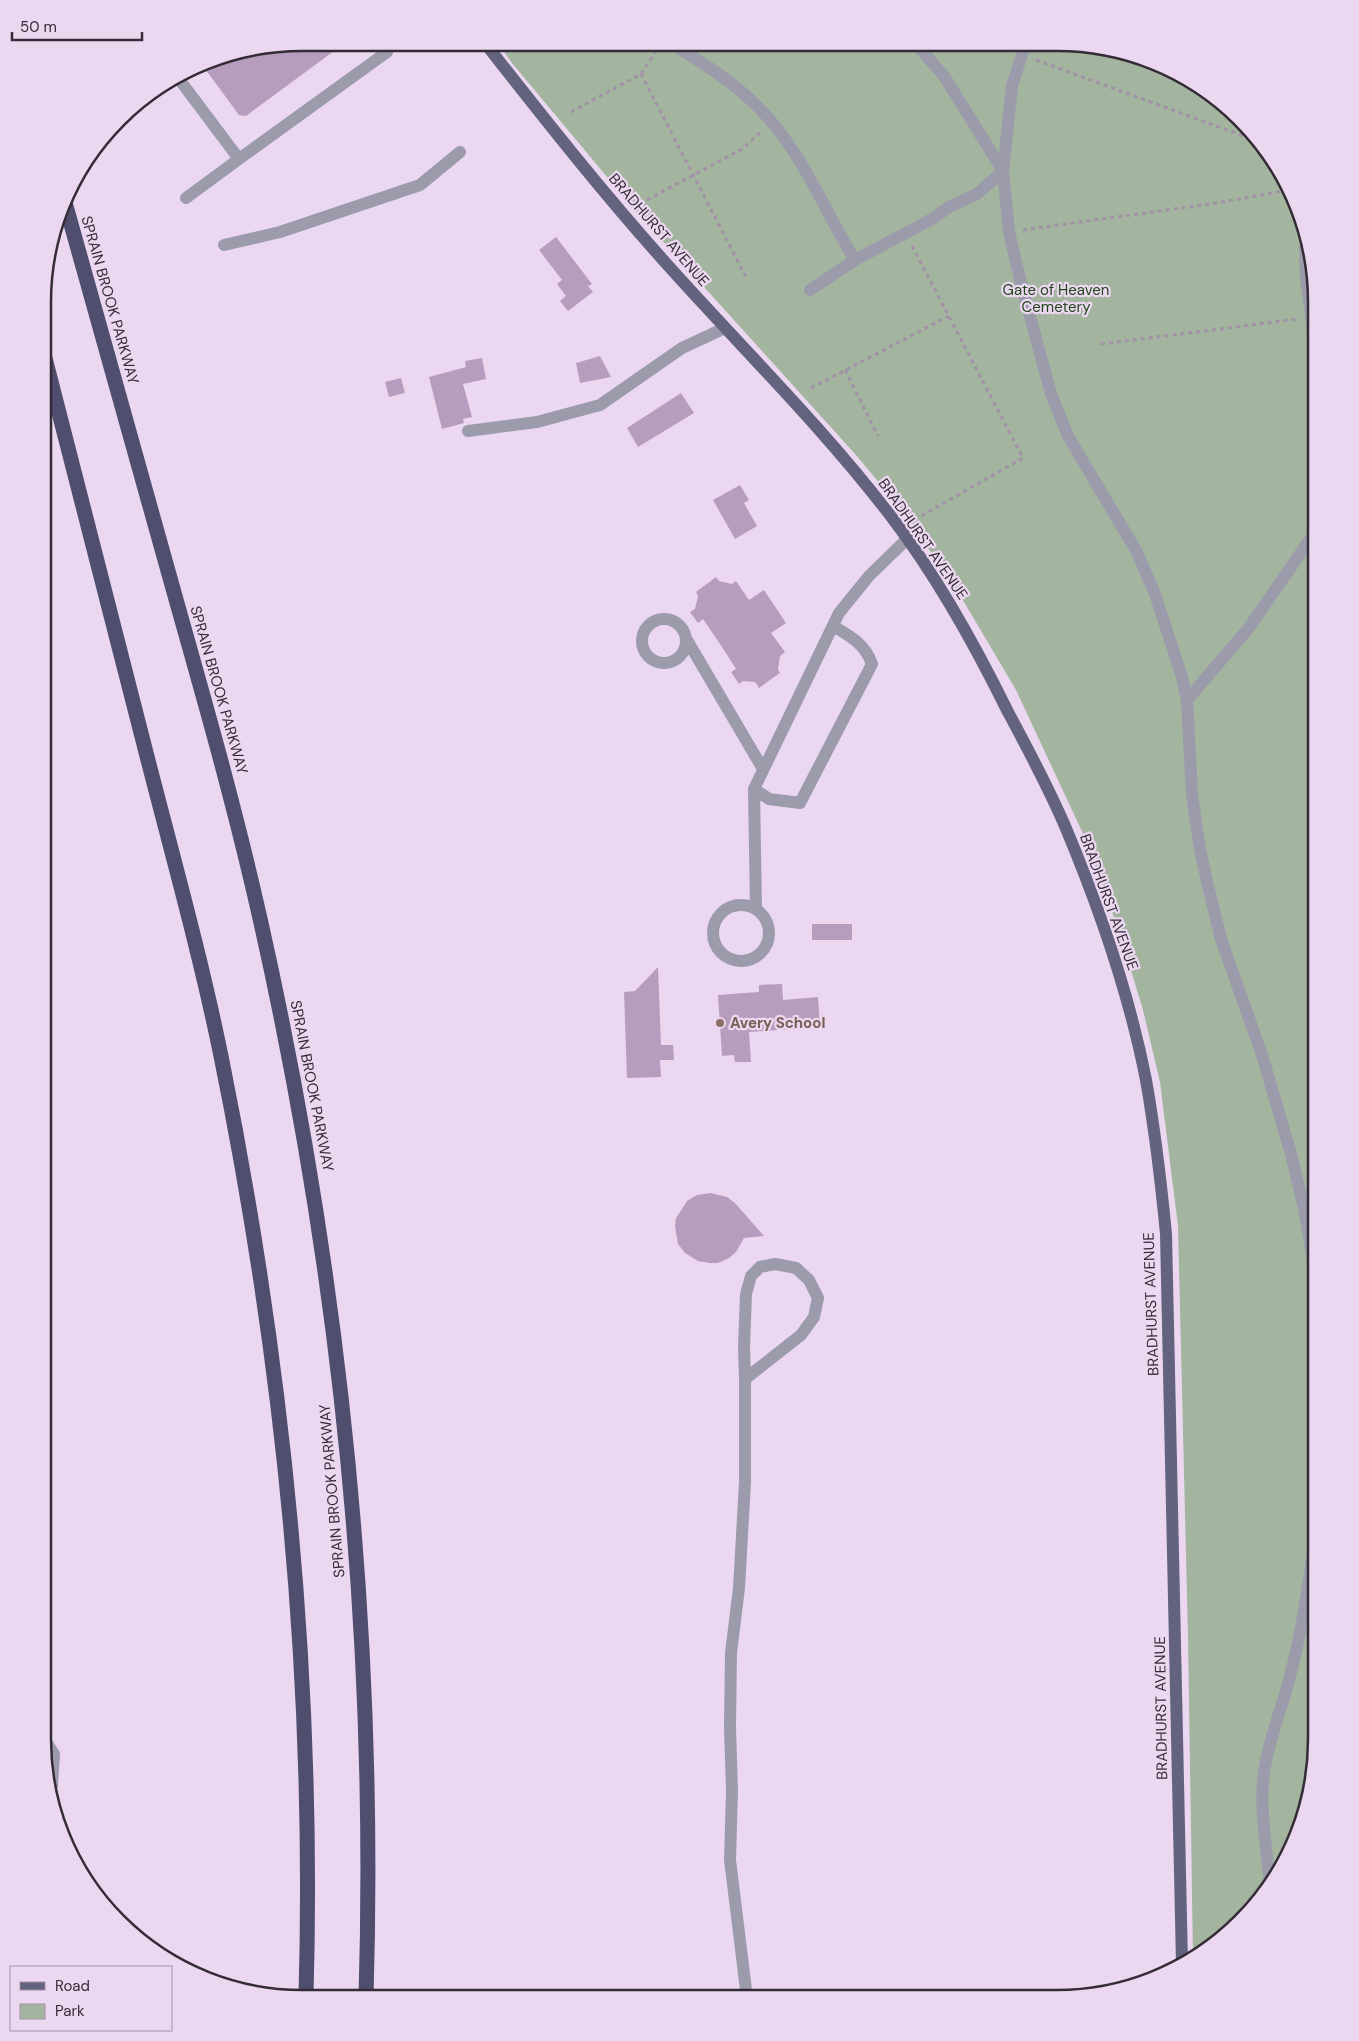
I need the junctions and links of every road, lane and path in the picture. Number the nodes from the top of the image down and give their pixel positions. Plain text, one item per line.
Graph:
1 (386, 51) edge
2 (491, 51) edge
3 (656, 51) edge
4 (683, 51) edge
5 (922, 51) edge
6 (1023, 51) edge
7 (1026, 51) edge
8 (641, 74) junction
9 (182, 82) edge
10 (571, 112) dead end
11 (771, 122) junction
12 (1244, 136) edge
13 (460, 152) dead end
14 (239, 159) junction
15 (1003, 172) junction
16 (693, 175) junction
17 (1282, 191) edge
18 (186, 198) dead end
19 (647, 200) dead end
20 (68, 213) edge
21 (1009, 232) junction
22 (906, 234) junction
23 (224, 245) dead end
24 (855, 260) junction
25 (1306, 270) edge
26 (747, 279) dead end
27 (1307, 284) edge
28 (810, 290) dead end
29 (949, 316) junction
30 (1308, 318) edge
31 (725, 328) junction
32 (1101, 344) dead end
33 (845, 370) junction
34 (51, 381) edge
35 (811, 388) dead end
36 (468, 431) dead end
37 (878, 436) dead end
38 (921, 516) dead end
39 (907, 539) junction
40 (1308, 543) edge
41 (833, 626) junction
42 (687, 640) dead end
43 (1187, 700) junction
44 (763, 770) junction
45 (754, 789) junction
46 (756, 909) junction
47 (1308, 1231) edge
48 (744, 1379) junction
49 (1308, 1584) edge
50 (52, 1751) edge
51 (53, 1770) edge
52 (1269, 1872) edge
53 (1182, 1956) edge
54 (306, 1990) edge
55 (366, 1990) edge
56 (746, 1990) edge

1 - 14 lane
2 - 31 main road, BRADHURST AVENUE
3 - 8 path
4 - 11 lane
5 - 15 lane
6 - 15 lane
7 - 12 path
8 - 10 path
8 - 16 path
9 - 14 lane
11 - 16 path
11 - 24 lane
13 - 23 lane
14 - 18 lane
15 - 21 lane
15 - 22 lane
16 - 19 path
16 - 26 path
17 - 21 path
20 - 55 highway, SPRAIN BROOK PARKWAY
21 - 43 lane
22 - 24 lane
22 - 29 path
24 - 28 lane
25 - 27 lane
29 - 33 path
29 - 38 path
30 - 32 path
31 - 36 lane
31 - 39 main road, BRADHURST AVENUE
33 - 35 path
33 - 37 path
34 - 54 highway
39 - 41 lane
39 - 53 main road, BRADHURST AVENUE
40 - 43 lane
41 - 44 lane
41 - 45 lane
42 - 44 lane
43 - 47 lane
44 - 45 lane
45 - 46 lane
46 - 46 lane
48 - 48 lane
48 - 56 lane
49 - 52 lane
50 - 51 lane

